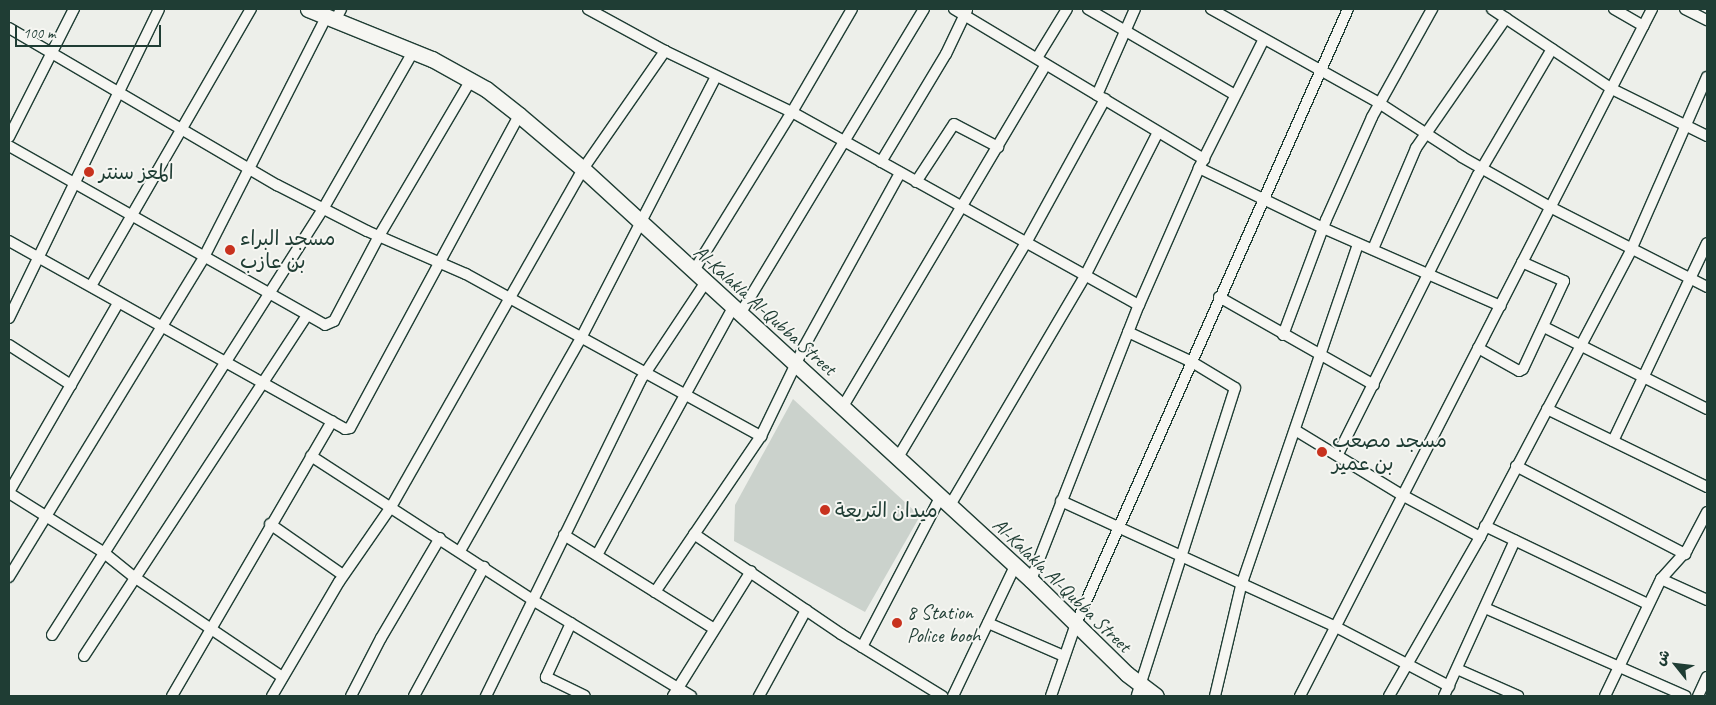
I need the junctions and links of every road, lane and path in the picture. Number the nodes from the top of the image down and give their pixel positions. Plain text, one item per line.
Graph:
1 (74, 9) edge
2 (159, 9) edge
3 (251, 9) edge
4 (308, 9) edge
5 (588, 9) edge
6 (852, 9) edge
7 (924, 9) edge
8 (954, 9) edge
9 (1067, 9) edge
10 (1088, 9) edge
11 (1135, 9) edge
12 (1211, 9) edge
13 (1348, 9) edge
14 (1432, 9) edge
15 (1492, 9) edge
16 (1614, 9) edge
17 (1652, 9) edge
18 (1685, 9) edge
19 (966, 12) edge
20 (335, 14) edge
21 (1506, 18) junction
22 (1707, 20) edge
23 (1644, 26) junction
24 (9, 28) edge
25 (1125, 31) junction
26 (1264, 39) junction
27 (1552, 49) junction
28 (414, 50) junction
29 (665, 51) junction
30 (52, 54) junction
31 (1037, 58) junction
32 (1046, 65) junction
33 (1321, 70) junction
34 (716, 77) junction
35 (1707, 77) edge
36 (471, 80) junction
37 (1612, 88) junction
38 (119, 94) junction
39 (1235, 95) junction
40 (1101, 97) junction
41 (1379, 103) junction
42 (792, 112) junction
43 (519, 115) junction
44 (1685, 125) junction
45 (182, 129) junction
46 (1158, 132) junction
47 (1427, 134) junction
48 (1707, 136) edge
49 (9, 137) edge
50 (844, 141) junction
51 (9, 146) edge
52 (998, 147) junction
53 (881, 162) junction
54 (1201, 163) junction
55 (1482, 168) junction
56 (583, 169) junction
57 (250, 170) junction
58 (900, 173) junction
59 (916, 182) junction
60 (75, 184) junction
61 (1263, 198) junction
62 (1550, 207) junction
63 (962, 208) junction
64 (323, 209) junction
65 (131, 216) junction
66 (641, 223) junction
67 (1323, 228) junction
68 (379, 236) junction
69 (9, 241) edge
70 (1027, 241) junction
71 (1707, 243) edge
72 (1358, 244) junction
73 (1373, 249) junction
74 (1631, 250) junction
75 (204, 257) junction
76 (39, 258) junction
77 (439, 261) junction
78 (1522, 262) junction
79 (693, 272) junction
80 (1430, 273) junction
81 (1086, 274) junction
82 (1690, 279) junction
83 (705, 283) junction
84 (91, 286) junction
85 (1707, 288) edge
86 (268, 294) junction
87 (1219, 297) junction
88 (510, 298) junction
89 (118, 303) junction
90 (1139, 304) junction
91 (1501, 306) junction
92 (737, 311) junction
93 (307, 315) junction
94 (9, 318) edge
95 (160, 326) junction
96 (1544, 327) junction
97 (1128, 332) junction
98 (1283, 335) junction
99 (581, 338) junction
100 (9, 345) edge
101 (1581, 347) junction
102 (1478, 348) junction
103 (1320, 356) junction
104 (224, 362) junction
105 (1192, 362) junction
106 (795, 364) junction
107 (644, 373) junction
108 (1643, 378) junction
109 (262, 383) junction
110 (71, 385) junction
111 (1374, 385) junction
112 (684, 394) junction
113 (842, 408) junction
114 (1547, 409) junction
115 (1707, 409) edge
116 (332, 421) junction
117 (1295, 430) junction
118 (761, 436) junction
119 (1613, 441) junction
120 (1338, 454) junction
121 (311, 456) junction
122 (897, 460) junction
123 (1516, 466) junction
124 (1707, 487) edge
125 (9, 493) edge
126 (1402, 495) junction
127 (1061, 501) junction
128 (945, 502) junction
129 (391, 507) junction
130 (1707, 512) edge
131 (46, 515) junction
132 (270, 524) junction
133 (1485, 526) junction
134 (1120, 527) junction
135 (694, 534) junction
136 (564, 535) junction
137 (1480, 537) junction
138 (440, 538) junction
139 (1515, 540) junction
140 (460, 550) junction
141 (103, 552) junction
142 (1180, 554) junction
143 (1685, 554) junction
144 (597, 555) junction
145 (1015, 566) junction
146 (484, 567) junction
147 (751, 571) junction
148 (343, 576) junction
149 (9, 577) edge
150 (134, 577) junction
151 (1661, 579) junction
152 (1031, 580) junction
153 (1241, 586) junction
154 (655, 592) junction
155 (532, 598) junction
156 (1707, 600) edge
157 (1648, 604) junction
158 (1485, 608) junction
159 (806, 610) junction
160 (571, 623) junction
161 (988, 623) junction
162 (1076, 624) junction
163 (1334, 626) junction
164 (713, 628) junction
165 (209, 629) junction
166 (52, 635) dead end
167 (862, 647) junction
168 (84, 656) dead end
169 (1064, 656) junction
170 (1408, 664) junction
171 (1620, 666) junction
172 (1457, 669) junction
173 (282, 677) junction
174 (1707, 677) edge
175 (1449, 686) junction
176 (1139, 691) edge
177 (675, 693) edge
178 (172, 696) edge
179 (272, 696) edge
180 (351, 696) edge
181 (414, 696) edge
182 (486, 696) edge
183 (584, 696) edge
184 (691, 696) edge
185 (759, 696) edge
186 (942, 696) edge
187 (953, 696) edge
188 (1051, 696) edge
189 (1156, 696) edge
190 (1215, 696) edge
191 (1300, 696) edge
192 (1389, 696) edge
193 (1444, 696) edge
194 (1518, 696) edge
195 (1605, 696) edge
196 (1685, 696) edge
197 (1698, 696) edge

1 - 30 street
2 - 38 street
3 - 45 street
4 - 20 street, Al-Kalakla Al-Qubba Street
5 - 29 street
6 - 42 street
7 - 50 street
8 - 19 street
9 - 31 street
10 - 25 street
11 - 25 street
12 - 26 street
13 - 33 street
14 - 41 street
15 - 21 street
16 - 23 street
17 - 23 street
18 - 22 street
19 - 31 street
19 - 53 street
20 - 28 street, Al-Kalakla Al-Qubba Street
20 - 57 street
21 - 27 street
21 - 47 street
23 - 37 street
24 - 30 street
25 - 39 street
25 - 40 street
26 - 33 street
26 - 39 street
27 - 37 street
27 - 55 street
28 - 36 street, Al-Kalakla Al-Qubba Street
28 - 64 street
29 - 34 street
29 - 56 street
30 - 38 street
30 - 49 street
31 - 32 street
32 - 40 street
32 - 52 street
33 - 41 street
33 - 61 street
34 - 42 street
34 - 66 street
35 - 44 street
36 - 43 street, Al-Kalakla Al-Qubba Street
36 - 68 street
37 - 44 street
37 - 62 street
38 - 45 street
38 - 60 street
39 - 54 street
40 - 46 street
40 - 70 street
41 - 47 street
41 - 67 street
42 - 50 street
42 - 79 street
43 - 56 street, Al-Kalakla Al-Qubba Street
43 - 77 street
44 - 48 street
44 - 74 street
45 - 57 street
45 - 65 street
46 - 54 street
46 - 81 street
47 - 55 street
47 - 73 street
50 - 53 street
50 - 92 street
51 - 60 street
52 - 59 street
52 - 63 street
53 - 58 street
54 - 61 street
54 - 90 street
55 - 62 street
55 - 80 street
56 - 66 street, Al-Kalakla Al-Qubba Street
56 - 88 street
57 - 64 street
57 - 75 street
58 - 59 street
58 - 106 street
59 - 63 street
60 - 65 street
60 - 76 street
61 - 67 street
61 - 87 street
62 - 74 street
62 - 78 street
63 - 70 street
63 - 113 street
64 - 68 street
64 - 86 street
65 - 75 street
65 - 84 street
66 - 79 street, Al-Kalakla Al-Qubba Street
66 - 99 street
67 - 72 street
67 - 98 street
68 - 77 street
68 - 93 street
69 - 76 street
70 - 81 street
70 - 122 street
71 - 82 street
72 - 73 street
72 - 103 street
73 - 80 street
74 - 82 street
74 - 101 street
75 - 86 street
75 - 95 street
76 - 84 street
76 - 94 street
77 - 88 street
77 - 116 street
78 - 91 street
78 - 96 street
79 - 83 street, Al-Kalakla Al-Qubba Street
80 - 91 street
80 - 111 street
81 - 90 street
81 - 128 street
82 - 85 street
82 - 108 street
83 - 92 street, Al-Kalakla Al-Qubba Street
83 - 107 street
84 - 89 street
86 - 93 street
86 - 104 street
87 - 98 street
87 - 105 street
88 - 99 street
88 - 129 street
89 - 95 street
89 - 110 street
90 - 97 street
91 - 102 street
92 - 106 street, Al-Kalakla Al-Qubba Street
92 - 112 street
93 - 109 street
95 - 104 street
95 - 131 street
96 - 101 street
96 - 102 street
97 - 105 street
97 - 127 street
98 - 103 street
99 - 107 street
99 - 140 street
100 - 110 street
101 - 108 street
101 - 114 street
102 - 126 street
103 - 111 street
103 - 117 street
104 - 109 street
104 - 141 street
105 - 134 street
105 - 142 street
106 - 113 street, Al-Kalakla Al-Qubba Street
106 - 118 street
107 - 112 street
107 - 136 street
108 - 115 street
108 - 119 street
109 - 116 street
109 - 150 street
110 - 125 street
111 - 120 street
112 - 118 street
112 - 144 street
113 - 122 street, Al-Kalakla Al-Qubba Street
114 - 119 street
114 - 123 street
116 - 121 street
117 - 120 street
117 - 153 street
118 - 135 street
119 - 124 street
120 - 126 street
121 - 129 street
121 - 132 street
122 - 128 street, Al-Kalakla Al-Qubba Street
123 - 133 street
123 - 143 street
125 - 131 street
126 - 137 street
126 - 163 street
127 - 134 street
127 - 152 street
128 - 145 street, Al-Kalakla Al-Qubba Street
128 - 167 street
129 - 138 street
129 - 148 street
130 - 143 street
131 - 141 street
131 - 149 street
132 - 148 street
132 - 165 street
133 - 137 street
133 - 139 street
134 - 142 street
134 - 162 street
135 - 147 street
135 - 154 street
136 - 144 street
136 - 155 street
137 - 170 street
138 - 140 street
138 - 180 street
139 - 157 street
139 - 158 street
140 - 146 street
141 - 150 street
141 - 166 street
142 - 153 street
142 - 176 street
143 - 151 street
144 - 154 street
145 - 152 street, Al-Kalakla Al-Qubba Street
145 - 161 street
146 - 155 street
146 - 181 street
147 - 159 street
147 - 164 street
148 - 173 street
150 - 165 street
150 - 168 street
151 - 156 street
151 - 157 street
152 - 162 street, Al-Kalakla Al-Qubba Street
153 - 163 street
153 - 190 street
154 - 164 street
155 - 160 street
155 - 182 street
157 - 171 street
158 - 171 street
158 - 172 street
159 - 167 street
159 - 185 street
160 - 177 street
160 - 183 street
161 - 169 street
161 - 187 street
162 - 169 street
162 - 176 street, Al-Kalakla Al-Qubba Street
163 - 170 street
163 - 191 street
164 - 177 street
165 - 173 street
165 - 178 street
167 - 186 street
169 - 188 street
170 - 175 street
170 - 192 street
171 - 195 street
171 - 196 street
172 - 175 street
172 - 194 street
173 - 179 street
174 - 197 street
175 - 193 street
176 - 189 street, Al-Kalakla Al-Qubba Street
177 - 184 street

